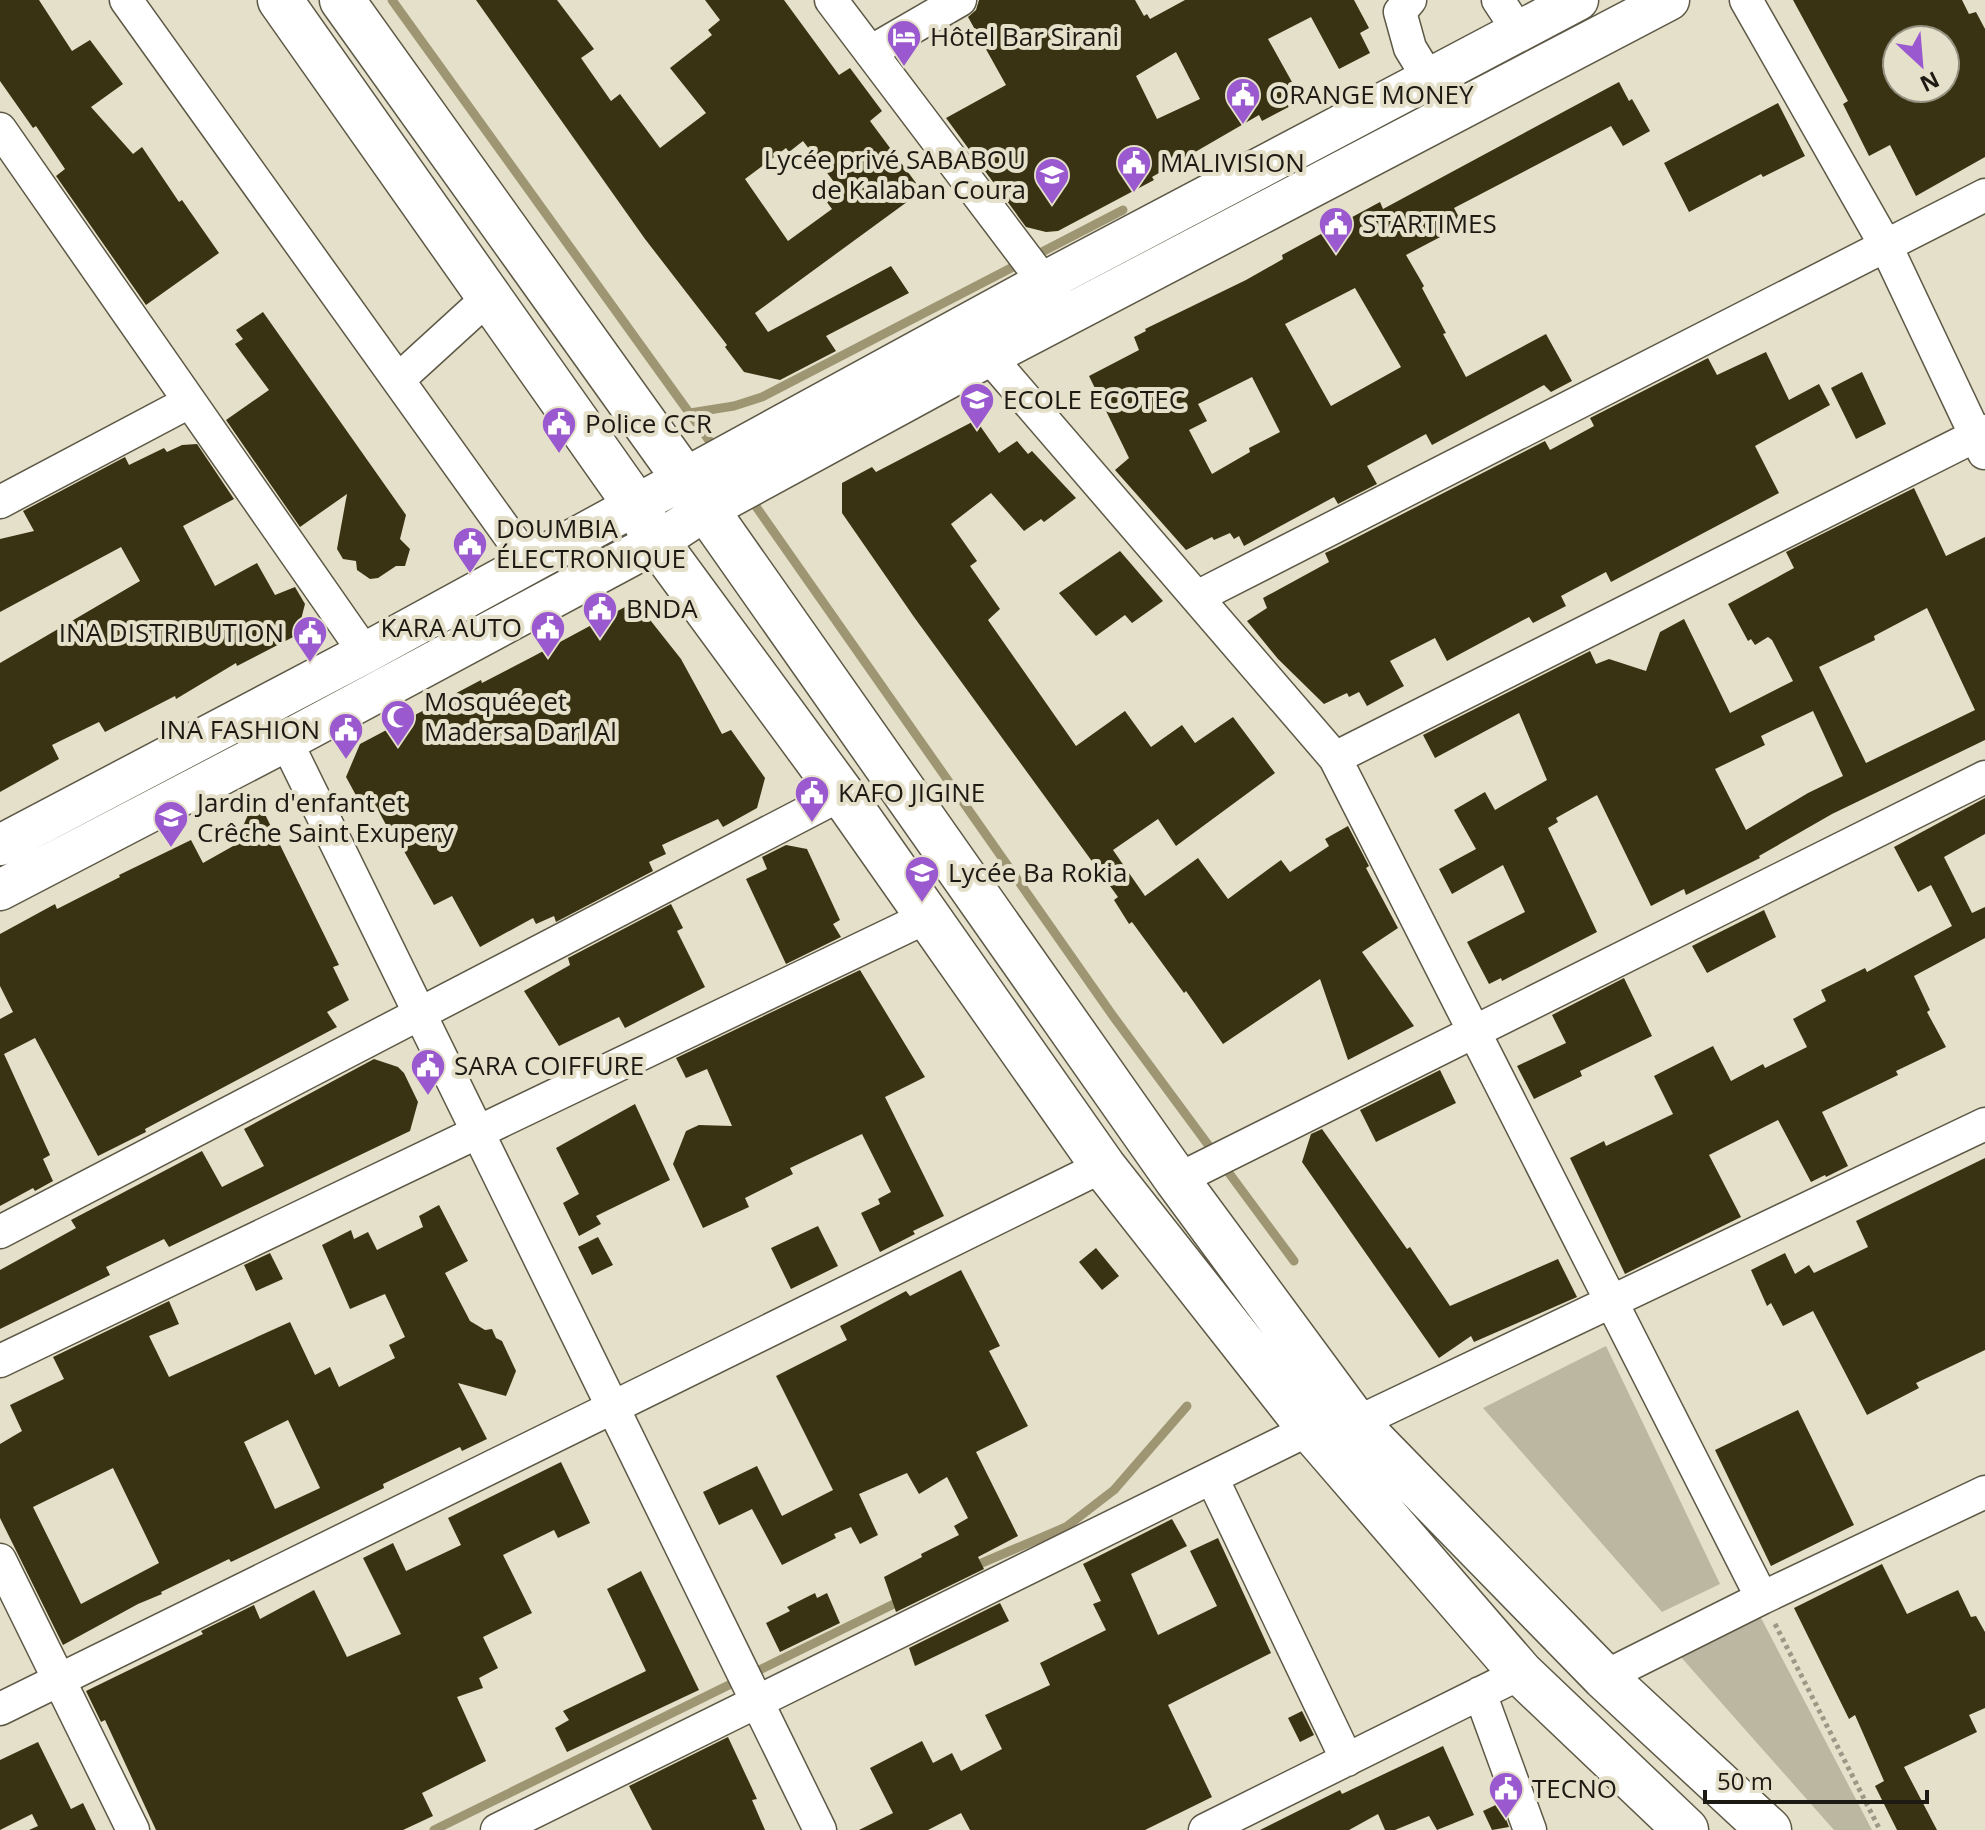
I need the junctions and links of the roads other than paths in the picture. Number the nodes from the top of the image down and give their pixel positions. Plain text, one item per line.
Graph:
1 (126, 0) edge
2 (280, 0) edge
3 (342, 0) edge
4 (831, 0) edge
5 (960, 0) edge
6 (1410, 0) edge
7 (1578, 0) edge
8 (1669, 0) edge
9 (1746, 0) edge
10 (1508, 16) edge
11 (1598, 36) junction
12 (872, 51) junction
13 (1429, 79) junction
14 (0, 129) edge
15 (1985, 195) edge
16 (1886, 246) junction
17 (1044, 282) junction
18 (489, 297) junction
19 (1068, 315) junction
20 (963, 326) junction
21 (989, 356) junction
22 (398, 380) junction
23 (189, 402) junction
24 (1982, 441) edge
25 (695, 494) junction
26 (2, 497) edge
27 (635, 504) junction
28 (657, 542) junction
29 (529, 563) junction
30 (1197, 597) junction
31 (365, 653) junction
32 (286, 741) junction
33 (1335, 758) junction
34 (1985, 777) edge
35 (842, 794) junction
36 (0, 845) edge
37 (0, 890) edge
38 (927, 917) junction
39 (420, 1013) junction
40 (1475, 1031) junction
41 (1985, 1124) edge
42 (478, 1132) junction
43 (1103, 1166) junction
44 (1177, 1180) junction
45 (0, 1232) edge
46 (1611, 1301) junction
47 (0, 1361) edge
48 (613, 1407) junction
49 (1356, 1423) junction
50 (1310, 1429) junction
51 (1212, 1478) junction
52 (1985, 1492) edge
53 (0, 1560) edge
54 (1762, 1598) junction
55 (1521, 1673) junction
56 (1604, 1677) junction
57 (59, 1680) junction
58 (1480, 1693) junction
59 (757, 1702) junction
60 (0, 1709) edge
61 (1347, 1760) junction
62 (133, 1830) edge
63 (497, 1830) edge
64 (820, 1830) edge
65 (1205, 1830) edge
66 (1530, 1830) edge
67 (1686, 1830) edge
68 (1769, 1830) edge

1 - 22 street
2 - 18 highway
3 - 25 highway
4 - 12 street
5 - 12 street
6 - 13 street
7 - 10 main road
7 - 11 street
8 - 11 main road
9 - 16 street
10 - 13 main road
11 - 19 main road
12 - 17 street
13 - 17 main road
14 - 23 street
15 - 16 street
16 - 24 street
16 - 30 street
17 - 19 street
17 - 20 main road
18 - 22 street
18 - 27 highway
19 - 21 main road
20 - 21 street
20 - 25 main road
21 - 25 main road
21 - 30 street
22 - 29 street
23 - 26 street
23 - 31 street
24 - 33 street
25 - 27 main road
25 - 28 main road
25 - 44 highway
27 - 28 highway
27 - 29 main road
28 - 32 main road
28 - 35 highway
29 - 31 main road
30 - 33 street
31 - 36 main road
32 - 37 main road
32 - 39 street
33 - 40 street
34 - 40 street
35 - 38 highway
35 - 39 street
38 - 42 street
38 - 43 highway
39 - 42 street
39 - 45 street
40 - 44 street
40 - 46 street
41 - 46 street
42 - 47 street
42 - 48 street
43 - 48 street
43 - 50 highway
44 - 49 highway
46 - 49 street
46 - 54 street
48 - 57 street
48 - 59 street
49 - 50 street
49 - 56 highway
50 - 51 street
50 - 55 highway
51 - 59 street
51 - 61 street
52 - 54 street
53 - 57 street
54 - 56 street
55 - 58 street
55 - 67 highway
56 - 68 highway
57 - 60 street
57 - 62 street
58 - 61 street
58 - 66 street
59 - 63 street
59 - 64 street
61 - 65 street

